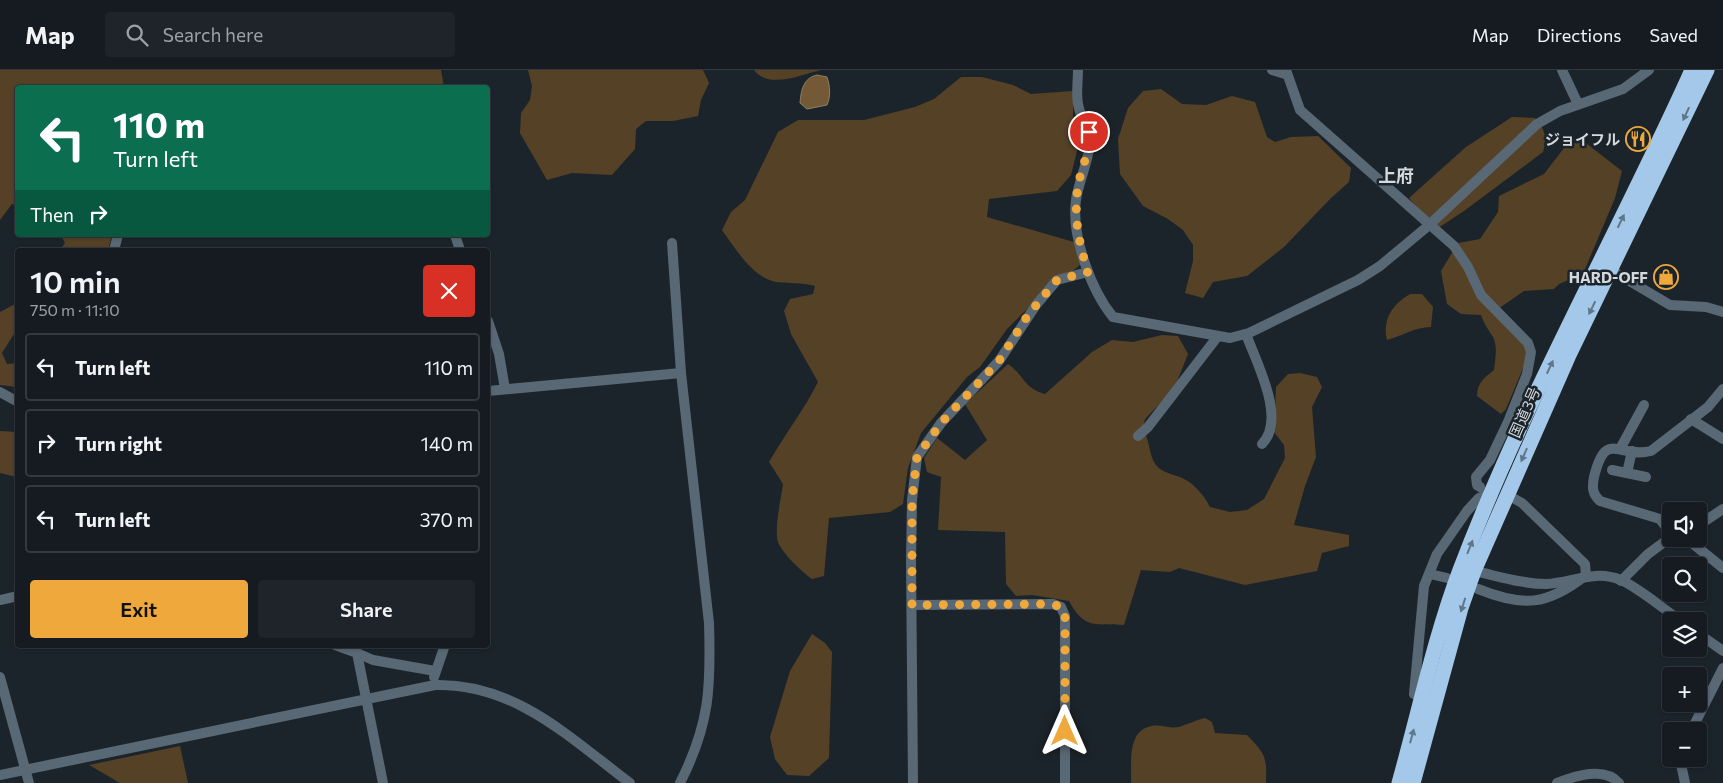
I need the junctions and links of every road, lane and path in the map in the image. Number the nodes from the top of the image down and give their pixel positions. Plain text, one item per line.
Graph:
1 (1078, 70) edge
2 (1272, 70) edge
3 (1562, 70) edge
4 (1649, 70) edge
5 (1692, 70) edge
6 (1707, 70) edge
7 (1286, 72) edge
8 (1578, 104) junction
9 (1428, 226) junction
10 (672, 243) dead end
11 (1611, 270) junction
12 (1088, 272) junction
13 (1723, 312) edge
14 (490, 327) edge
15 (1246, 334) junction
16 (1218, 336) junction
17 (681, 373) junction
18 (1723, 389) edge
19 (505, 390) junction
20 (490, 391) edge
21 (0, 392) edge
22 (15, 400) edge
23 (1644, 405) dead end
24 (1691, 419) junction
25 (1138, 436) dead end
26 (1723, 439) edge
27 (1262, 444) dead end
28 (1620, 449) junction
29 (1632, 451) junction
30 (1612, 470) dead end
31 (1627, 473) junction
32 (1646, 477) dead end
33 (1486, 490) junction
34 (1513, 498) dead end
35 (1723, 509) edge
36 (1707, 520) edge
37 (1662, 522) edge
38 (1662, 542) edge
39 (1698, 547) edge
40 (1723, 568) edge
41 (1474, 571) junction
42 (1430, 574) junction
43 (1586, 576) junction
44 (1448, 578) dead end
45 (1621, 581) junction
46 (1478, 589) dead end
47 (15, 597) edge
48 (0, 600) edge
49 (912, 605) junction
50 (1668, 612) edge
51 (1707, 640) edge
52 (343, 648) edge
53 (444, 648) edge
54 (1723, 651) edge
55 (357, 653) junction
56 (1723, 668) edge
57 (435, 671) junction
58 (0, 677) edge
59 (435, 685) junction
60 (1423, 697) junction
61 (367, 699) junction
62 (1696, 722) edge
63 (1682, 767) edge
64 (25, 770) junction
65 (0, 775) edge
66 (28, 783) edge
67 (384, 783) edge
68 (630, 783) edge
69 (680, 783) edge
70 (913, 783) edge
71 (1065, 783) edge
72 (1400, 783) edge
73 (1413, 783) edge
74 (1557, 783) edge
75 (1619, 783) edge
76 (1685, 783) edge

1 - 12 street
2 - 7 street
3 - 8 street
4 - 8 street
33 -> 5 highway, 国道3号
6 -> 11 highway, 国道3号
7 - 9 street
8 - 9 street
9 - 15 street
9 - 33 street
10 - 17 street
11 - 13 street
11 -> 41 highway, 国道3号
12 - 16 street
12 - 49 street
14 - 19 street
15 - 16 street
15 - 27 street
16 - 25 street
17 - 19 street
17 - 69 street
18 - 24 street
19 - 20 street
21 - 22 street
23 - 28 street
24 - 26 street
24 - 29 street
28 - 29 street
28 - 37 street
29 - 31 street
30 - 31 street
31 - 32 street
33 - 42 street
60 -> 33 highway, 国道3号
34 - 43 street
35 - 36 street
38 - 45 street
39 - 40 street
41 - 43 street
41 -> 73 highway, 国道3号
42 - 44 street
42 - 60 street
43 - 45 street
43 - 46 street
45 - 50 street
47 - 48 street
49 - 70 street
49 - 71 street
51 - 54 street
52 - 55 street
53 - 57 street
55 - 57 street
55 - 61 street
56 - 62 street
57 - 59 street
58 - 64 street
59 - 61 street
59 - 68 street
72 -> 60 highway, 国道3号
61 - 64 street
61 - 67 street
63 - 76 street
64 - 65 street
64 - 66 street
74 - 75 street

